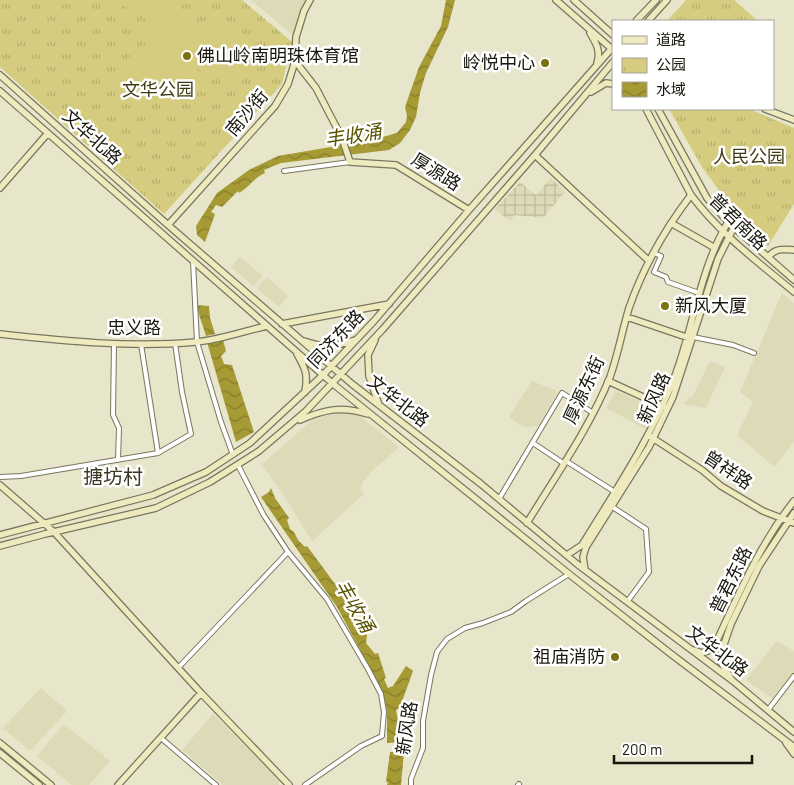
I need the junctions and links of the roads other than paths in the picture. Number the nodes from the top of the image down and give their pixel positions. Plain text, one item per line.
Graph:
1 (310, 0) edge
2 (556, 0) edge
3 (574, 0) edge
4 (656, 0) edge
5 (668, 0) edge
6 (637, 20) edge
7 (649, 20) edge
8 (586, 27) junction
9 (612, 34) edge
10 (612, 49) edge
11 (295, 61) junction
12 (612, 63) edge
13 (596, 66) junction
14 (0, 75) edge
15 (612, 84) edge
16 (0, 91) edge
17 (580, 102) junction
18 (647, 110) edge
19 (659, 110) edge
20 (768, 110) edge
21 (794, 120) edge
22 (48, 133) junction
23 (535, 155) junction
24 (350, 162) junction
25 (284, 171) dead end
26 (0, 188) edge
27 (691, 196) junction
28 (469, 210) junction
29 (728, 222) junction
30 (671, 223) junction
31 (168, 225) junction
32 (734, 227) junction
33 (722, 232) junction
34 (728, 237) junction
35 (715, 248) junction
36 (794, 250) edge
37 (654, 253) junction
38 (768, 257) junction
39 (193, 260) junction
40 (650, 262) junction
41 (794, 280) edge
42 (794, 292) edge
43 (699, 293) junction
44 (389, 304) junction
45 (627, 316) junction
46 (282, 324) junction
47 (268, 326) junction
48 (0, 334) edge
49 (377, 336) junction
50 (691, 338) junction
51 (357, 339) junction
52 (300, 340) junction
53 (199, 342) junction
54 (114, 343) junction
55 (175, 343) junction
56 (141, 344) junction
57 (293, 348) junction
58 (754, 353) dead end
59 (331, 367) junction
60 (341, 374) junction
61 (323, 375) junction
62 (608, 381) junction
63 (332, 383) junction
64 (305, 393) junction
65 (379, 405) junction
66 (664, 407) junction
67 (593, 413) junction
68 (372, 415) junction
69 (293, 422) junction
70 (651, 436) junction
71 (533, 443) junction
72 (158, 453) junction
73 (234, 455) junction
74 (118, 460) junction
75 (564, 462) junction
76 (238, 465) junction
77 (0, 477) edge
78 (0, 485) edge
79 (615, 492) junction
80 (499, 499) junction
81 (794, 501) edge
82 (611, 506) junction
83 (794, 513) edge
84 (781, 518) junction
85 (791, 522) edge
86 (44, 523) junction
87 (527, 523) junction
88 (54, 532) junction
89 (0, 535) edge
90 (0, 546) edge
91 (288, 552) junction
92 (567, 555) junction
93 (585, 570) junction
94 (569, 574) junction
95 (627, 602) junction
96 (686, 647) junction
97 (714, 650) junction
98 (720, 653) junction
99 (178, 668) junction
100 (794, 676) edge
101 (733, 681) junction
102 (201, 693) junction
103 (768, 710) junction
104 (793, 731) edge
105 (781, 737) junction
106 (161, 738) junction
107 (0, 743) edge
108 (794, 747) edge
109 (0, 753) edge
110 (794, 754) edge
111 (39, 785) edge
112 (51, 785) edge
113 (118, 785) edge
114 (216, 785) edge
115 (288, 785) edge
116 (305, 785) edge
117 (411, 785) edge

1 - 11 main road, 南沙街
2 - 8 main road
3 - 9 main road
4 - 6 main road
5 - 7 main road
8 - 10 main road
8 - 13 main road
10 - 13 main road, 同济东路
11 - 24 main road
11 - 31 main road, 南沙街
12 - 17 main road, 同济东路
13 - 28 main road, 同济东路
14 - 31 main road, 文华北路
15 - 17 main road
16 - 22 main road, 文华北路
17 - 23 main road, 同济东路
18 - 27 main road, 普君南路
19 - 29 main road, 普君南路
20 - 21 main road
22 - 26 main road
22 - 39 main road, 文华北路
23 - 40 main road
23 - 49 main road, 同济东路
24 - 25 street
24 - 28 main road, 厚源路
27 - 30 main road
27 - 33 main road, 普君南路
28 - 44 main road, 同济东路
29 - 32 main road, 普君南路
29 - 33 main road, 新风路
30 - 35 main road
30 - 37 main road
31 - 46 main road, 文华北路
32 - 34 main road, 新风路
32 - 38 main road, 普君南路
33 - 34 main road, 普君南路
33 - 35 main road, 新风路
34 - 42 main road, 普君南路
34 - 50 main road, 新风路
35 - 43 main road, 新风路
36 - 38 main road, 普君南路
37 - 40 main road
37 - 43 street
38 - 41 main road, 普君南路
39 - 47 main road, 文华北路
39 - 53 street
40 - 45 main road, 厚源东街
43 - 50 main road, 新风路
44 - 46 main road
44 - 51 main road, 同济东路
45 - 50 main road
45 - 62 main road, 厚源东街
46 - 52 main road, 文华北路
47 - 53 main road, 忠义路
47 - 57 main road, 文华北路
48 - 54 main road, 忠义路
49 - 60 main road, 同济东路
49 - 65 main road
50 - 58 street
50 - 66 main road, 新风路
51 - 52 main road
51 - 59 main road, 同济东路
52 - 59 main road, 文华北路
53 - 55 main road, 忠义路
53 - 73 street
54 - 56 main road, 忠义路
54 - 74 street
55 - 56 main road, 忠义路
55 - 72 street
56 - 72 street
57 - 61 main road, 文华北路
57 - 64 main road
59 - 60 main road, 文华北路
59 - 61 main road, 同济东路
60 - 63 main road, 同济东路
60 - 65 main road, 文华北路
61 - 63 main road, 文华北路
61 - 64 main road, 同济东路
62 - 66 main road
62 - 67 main road, 厚源东街
63 - 68 main road, 文华北路
63 - 69 main road, 同济东路
64 - 73 main road, 同济东路
65 - 80 main road, 文华北路
66 - 70 main road, 新风路
67 - 71 street
67 - 75 main road, 厚源东街
68 - 69 main road
68 - 94 main road, 文华北路
69 - 76 main road, 同济东路
70 - 79 main road, 新风路
70 - 82 main road, 新风路
70 - 84 main road, 曾祥路
71 - 75 street
71 - 80 street
72 - 74 street
73 - 86 main road, 同济东路
74 - 77 street
75 - 79 street
75 - 87 main road, 厚源东街
76 - 88 main road, 同济东路
76 - 91 street
78 - 86 main road
79 - 92 main road, 新风路
80 - 87 main road, 文华北路
81 - 84 main road, 普君东路
82 - 93 main road, 新风路
82 - 95 street
83 - 85 main road, 普君东路
84 - 85 main road, 曾祥路
84 - 97 main road, 普君东路
85 - 98 main road, 普君东路
86 - 88 main road
86 - 89 main road, 同济东路
87 - 92 main road, 文华北路
88 - 90 main road, 同济东路
88 - 99 main road
91 - 99 street
91 - 116 street
92 - 93 main road, 文华北路
93 - 95 main road, 文华北路
94 - 105 main road, 文华北路
94 - 117 street, 新风路
95 - 96 main road, 文华北路
96 - 97 main road
96 - 101 main road, 文华北路
97 - 98 main road
98 - 101 main road
99 - 102 main road
100 - 103 street
101 - 103 main road, 文华北路
102 - 106 main road
102 - 115 main road
103 - 104 main road, 文华北路
105 - 108 main road, 文华北路
105 - 110 main road
106 - 113 main road
106 - 114 street
107 - 112 main road
109 - 111 main road

